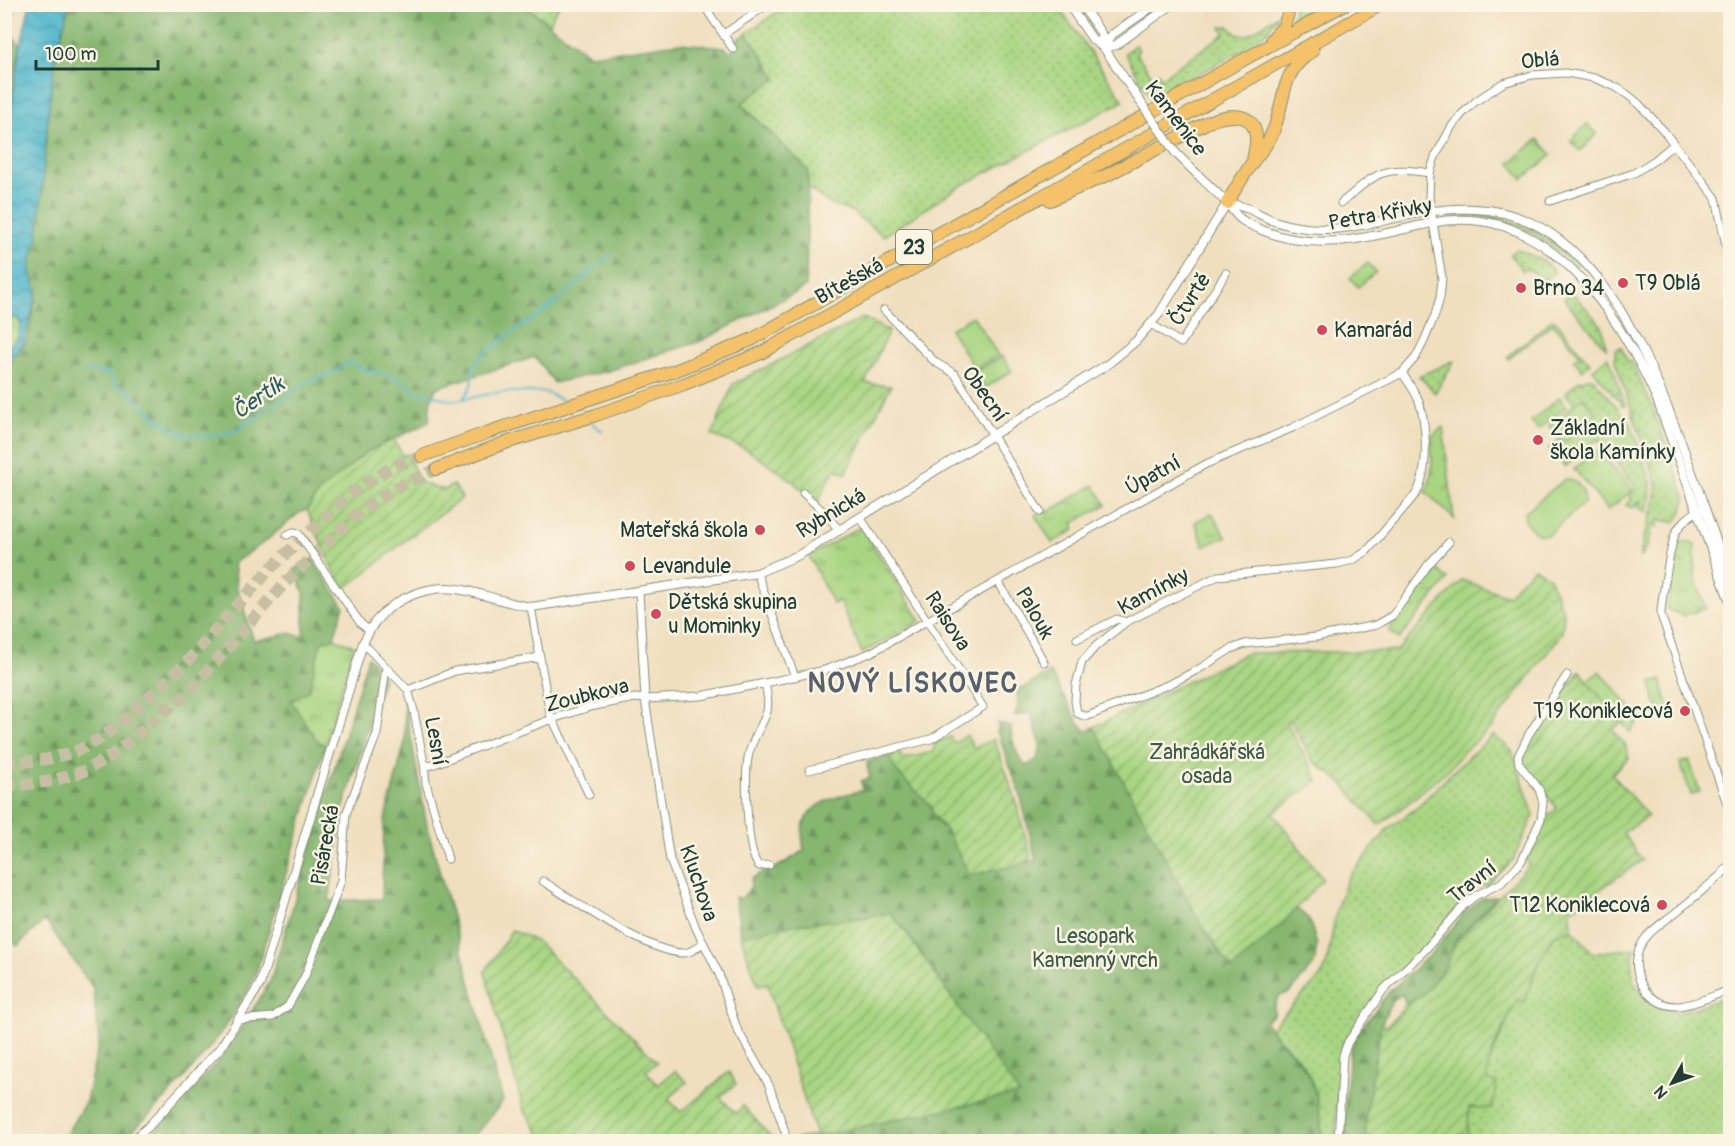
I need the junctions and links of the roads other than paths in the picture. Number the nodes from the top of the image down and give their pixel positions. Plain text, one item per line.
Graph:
1 (703, 4) edge
2 (768, 4) edge
3 (1068, 4) edge
4 (1081, 4) edge
5 (1156, 4) edge
6 (1173, 4) edge
7 (1291, 4) edge
8 (1345, 4) edge
9 (1383, 4) edge
10 (724, 34) junction
11 (1104, 48) junction
12 (733, 49) dead end
13 (1234, 65) junction
14 (1674, 144) junction
15 (1253, 161) junction
16 (1430, 173) junction
17 (1550, 201) dead end
18 (1227, 203) junction
19 (1341, 203) dead end
20 (1431, 211) junction
21 (1433, 223) junction
22 (993, 224) junction
23 (1731, 264) edge
24 (1226, 273) dead end
25 (884, 310) dead end
26 (1151, 324) junction
27 (1402, 373) junction
28 (993, 435) junction
29 (422, 456) tunnel mouth
30 (437, 469) tunnel mouth
31 (803, 493) dead end
32 (1701, 509) junction
33 (1040, 512) dead end
34 (860, 517) junction
35 (839, 530) junction
36 (287, 535) dead end
37 (1449, 542) dead end
38 (758, 573) junction
39 (1731, 580) edge
40 (998, 581) junction
41 (639, 591) junction
42 (1731, 602) edge
43 (531, 607) junction
44 (928, 621) junction
45 (1126, 622) junction
46 (370, 631) junction
47 (1077, 639) dead end
48 (363, 643) junction
49 (540, 657) junction
50 (1044, 662) dead end
51 (386, 667) junction
52 (1567, 675) dead end
53 (795, 677) junction
54 (765, 684) junction
55 (408, 690) junction
56 (645, 699) junction
57 (552, 719) junction
58 (424, 763) junction
59 (809, 770) dead end
60 (589, 795) dead end
61 (1729, 800) edge
62 (1731, 812) edge
63 (448, 859) dead end
64 (1731, 864) edge
65 (769, 865) dead end
66 (543, 880) dead end
67 (703, 943) junction
68 (1731, 990) edge
69 (237, 1020) junction
70 (785, 1132) dead end
71 (131, 1142) edge
72 (1338, 1142) edge

1 - 10 street
2 - 10 street
3 - 11 street, Kamenice
4 - 11 street, Kamenice
5 - 11 street
6 - 11 street
7 - 13 highway
8 - 13 highway, Bítešská / 23
9 - 15 highway
9 - 22 highway, Bítešská / 23
10 - 12 street
11 - 18 street, Kamenice, bridge
13 - 29 highway, Bítešská / 23
14 - 16 street, Oblá
14 - 17 street
14 - 23 street, Oblá
15 - 18 highway
15 - 22 highway
16 - 19 street
16 - 20 street, Oblá
18 - 20 street, Petra Křivky
18 - 21 street, Petra Křivky
18 - 26 street, Rybnická
20 - 21 street, Oblá
20 - 32 street, Petra Křivky
21 - 27 street
21 - 32 street, Petra Křivky
22 - 30 highway, Bítešská / 23
24 - 26 street, Čtvrtě
25 - 28 street, Obecní
26 - 28 street, Rybnická
27 - 40 street, Úpatní
27 - 45 street, Kamínky
28 - 33 street, Obecní
28 - 34 street, Rybnická
31 - 35 street
32 - 39 street, Petra Křivky
32 - 42 street, Petra Křivky
32 - 61 street
34 - 35 street, Rybnická
34 - 44 street, Raisova
35 - 38 street, Rybnická
36 - 46 street
37 - 45 street, Kamínky
38 - 41 street, Rybnická
38 - 53 street
40 - 44 street, Úpatní
40 - 50 street, Palouk
41 - 43 street, Rybnická
41 - 56 street, Kluchova
43 - 46 street, Rybnická
43 - 49 street
44 - 53 street, Zoubkova
44 - 59 street, Raisova
45 - 47 street, Palouk
46 - 48 street, Rybnická
48 - 51 street, Lesní
48 - 69 street, Pisárecká
49 - 55 street
49 - 57 street
51 - 55 street, Lesní
51 - 69 street, Pisárecká
52 - 72 street, Travní
53 - 54 street, Zoubkova
54 - 56 street, Zoubkova
54 - 65 street
55 - 58 street, Lesní
56 - 57 street, Zoubkova
56 - 67 street, Kluchova
57 - 58 street, Zoubkova
57 - 60 street
58 - 63 street, Lesní
61 - 62 street
64 - 68 street
66 - 67 street
67 - 70 street, Kluchova
69 - 71 street, Pisárecká

